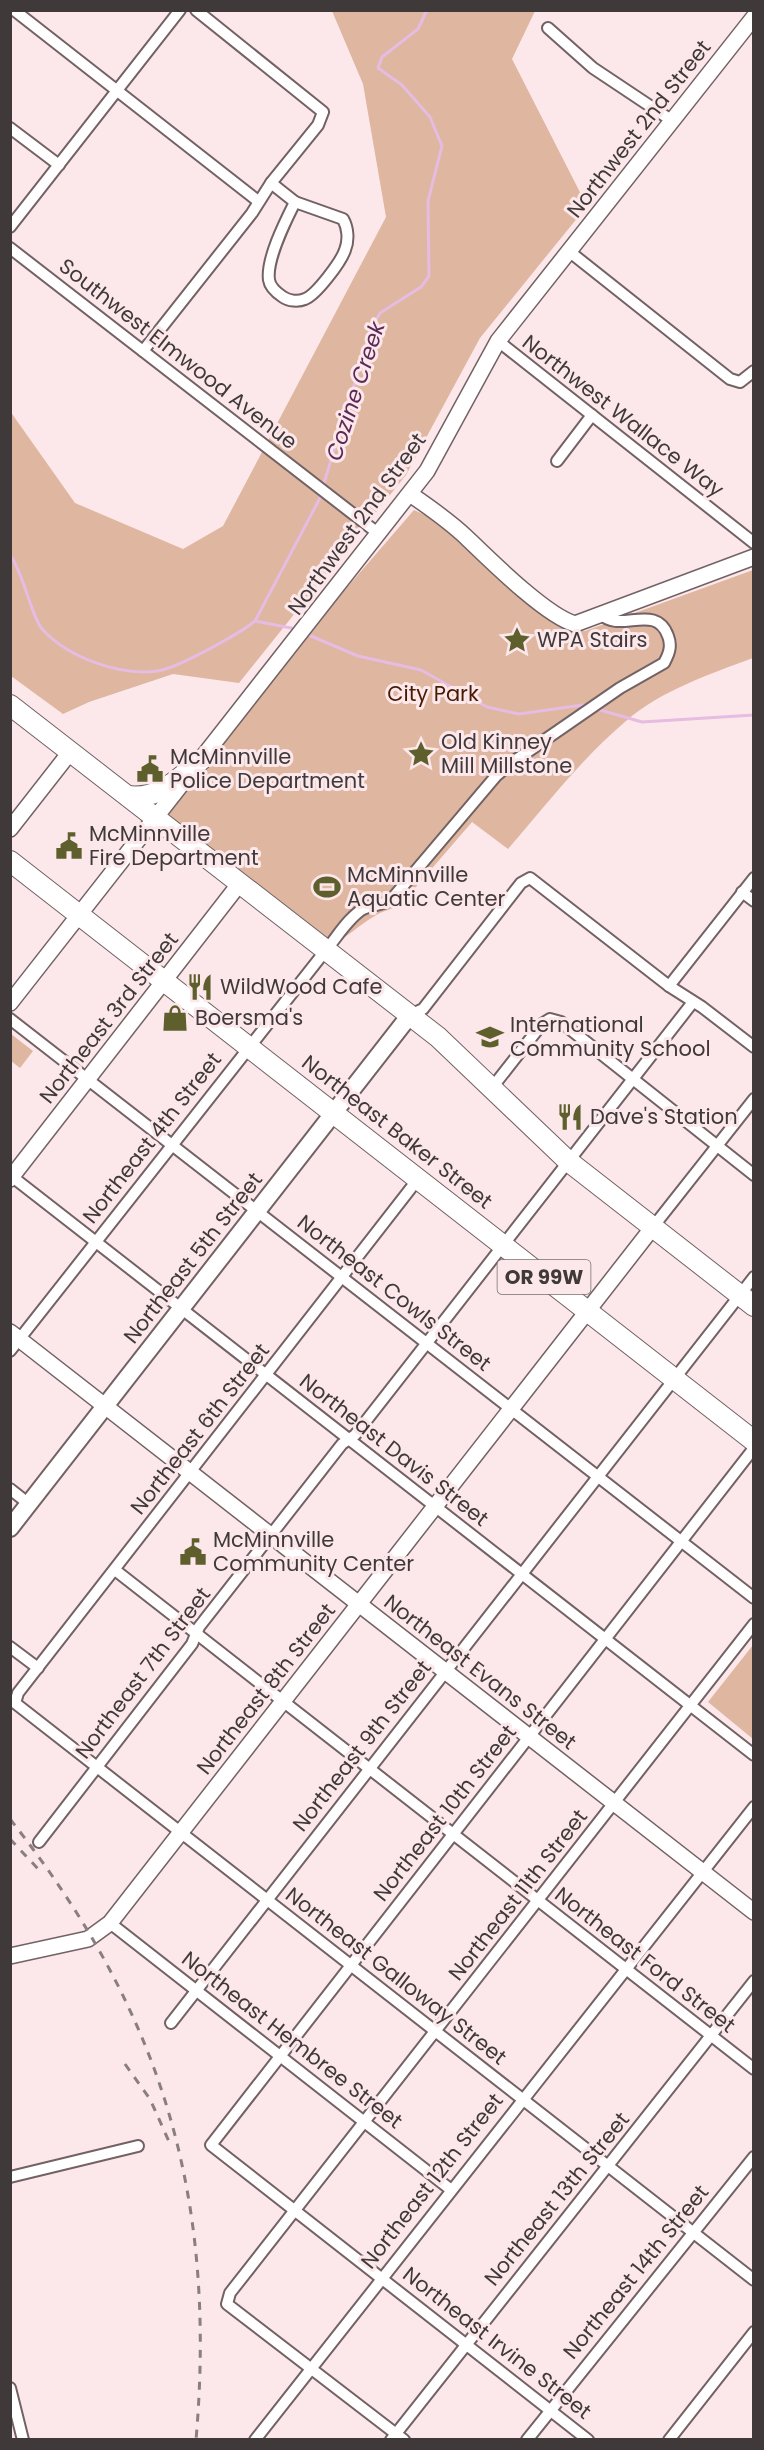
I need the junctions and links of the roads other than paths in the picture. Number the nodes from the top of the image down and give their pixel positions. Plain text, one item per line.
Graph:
1 (14, 10) edge
2 (180, 10) edge
3 (196, 10) edge
4 (753, 17) edge
5 (548, 28) dead end
6 (117, 90) junction
7 (671, 120) junction
8 (10, 128) edge
9 (58, 165) junction
10 (272, 183) junction
11 (258, 201) junction
12 (295, 202) junction
13 (10, 227) edge
14 (10, 248) edge
15 (570, 252) junction
16 (498, 341) junction
17 (143, 351) junction
18 (753, 371) edge
19 (592, 415) junction
20 (557, 461) dead end
21 (410, 494) junction
22 (379, 534) junction
23 (753, 543) edge
24 (753, 557) edge
25 (601, 614) junction
26 (10, 705) edge
27 (71, 752) junction
28 (201, 759) junction
29 (128, 796) junction
30 (156, 818) junction
31 (10, 829) edge
32 (10, 861) edge
33 (753, 878) edge
34 (240, 883) junction
35 (742, 892) junction
36 (753, 901) edge
37 (80, 915) junction
38 (326, 950) junction
39 (164, 981) junction
40 (669, 986) junction
41 (693, 1002) junction
42 (10, 1003) edge
43 (410, 1015) junction
44 (10, 1019) edge
45 (249, 1047) junction
46 (753, 1047) edge
47 (633, 1078) junction
48 (87, 1079) junction
49 (491, 1089) junction
50 (753, 1099) edge
51 (334, 1113) junction
52 (172, 1145) junction
53 (718, 1146) junction
54 (568, 1161) junction
55 (753, 1174) edge
56 (11, 1177) edge
57 (418, 1179) junction
58 (258, 1211) junction
59 (653, 1227) junction
60 (96, 1242) junction
61 (503, 1245) junction
62 (753, 1276) edge
63 (343, 1277) junction
64 (746, 1300) edge
65 (182, 1309) junction
66 (587, 1312) junction
67 (14, 1341) edge
68 (426, 1343) junction
69 (266, 1374) junction
70 (674, 1379) junction
71 (105, 1406) junction
72 (512, 1409) junction
73 (349, 1440) junction
74 (753, 1441) edge
75 (753, 1448) edge
76 (190, 1472) junction
77 (598, 1476) junction
78 (10, 1489) edge
79 (29, 1504) junction
80 (435, 1507) junction
81 (10, 1528) edge
82 (271, 1535) junction
83 (681, 1541) junction
84 (115, 1570) junction
85 (521, 1574) junction
86 (753, 1598) edge
87 (359, 1604) junction
88 (753, 1624) edge
89 (196, 1634) junction
90 (605, 1639) junction
91 (10, 1647) edge
92 (38, 1668) junction
93 (445, 1671) junction
94 (283, 1702) junction
95 (15, 1703) joint
96 (690, 1706) junction
97 (529, 1737) junction
98 (753, 1755) edge
99 (97, 1767) junction
100 (369, 1769) junction
101 (614, 1803) junction
102 (753, 1807) edge
103 (181, 1833) junction
104 (453, 1834) junction
105 (39, 1842) dead end
106 (702, 1872) junction
107 (267, 1900) junction
108 (538, 1901) junction
109 (753, 1912) edge
110 (110, 1923) junction
111 (10, 1956) edge
112 (351, 1965) junction
113 (626, 1969) junction
114 (753, 1981) edge
115 (196, 1990) junction
116 (171, 2023) dead end
117 (436, 2032) junction
118 (711, 2036) junction
119 (281, 2055) junction
120 (753, 2069) edge
121 (522, 2099) junction
122 (366, 2122) junction
123 (211, 2145) joint
124 (138, 2146) dead end
125 (753, 2157) edge
126 (609, 2167) junction
127 (10, 2177) edge
128 (450, 2188) junction
129 (296, 2211) junction
130 (694, 2234) junction
131 (380, 2278) junction
132 (753, 2280) edge
133 (753, 2332) edge
134 (466, 2343) junction
135 (312, 2367) junction
136 (10, 2388) edge
137 (12, 2400) edge
138 (550, 2410) junction
139 (397, 2437) edge
140 (23, 2439) edge
141 (255, 2439) edge
142 (527, 2439) edge
143 (588, 2439) edge
144 (669, 2439) edge

1 - 6 street
2 - 6 street
3 - 10 street
4 - 7 street, Northwest 2nd Street
5 - 7 street
6 - 9 street
6 - 11 street
7 - 15 street, Northwest 2nd Street
8 - 9 street
9 - 13 street
10 - 11 street
10 - 12 street
11 - 17 street
12 - 12 street
14 - 17 street, Southwest Elmwood Avenue
15 - 16 street, Northwest 2nd Street
15 - 18 street
16 - 19 street, Northwest Wallace Way
16 - 21 street, Northwest 2nd Street
17 - 22 street, Southwest Elmwood Avenue
19 - 20 street
19 - 23 street, Northwest Wallace Way
21 - 22 street, Northwest 2nd Street
21 - 25 street
22 - 28 street, Northwest 2nd Street
24 - 25 street
25 - 38 street, Northeast 4th Street
26 - 27 highway
27 - 29 highway
27 - 31 street
28 - 29 highway
28 - 30 street, Northwest 2nd Street
29 - 30 highway
30 - 34 highway
30 - 37 street, Northwest 2nd Street
32 - 37 highway, Northeast Baker Street / OR 99W
33 - 35 street
34 - 38 highway
34 - 39 street, Northeast 3rd Street
35 - 36 street
35 - 40 street
37 - 39 highway, Northeast Baker Street / OR 99W
37 - 42 street, Northwest 2nd Street
38 - 43 highway
38 - 45 street, Northeast 4th Street
39 - 45 highway, Northeast Baker Street / OR 99W
39 - 48 street, Northeast 3rd Street
40 - 41 street
40 - 43 street
41 - 46 street
41 - 47 street, Northeast 7th Street
43 - 49 highway
43 - 51 main road, Northeast 5th Street
44 - 48 street, Northeast Cowls Street
45 - 51 highway, Northeast Baker Street / OR 99W
45 - 52 street, Northeast 4th Street
47 - 49 street
47 - 53 street
47 - 54 street, Northeast 7th Street
48 - 52 street, Northeast Cowls Street
48 - 56 street, Northeast 3rd Street
49 - 54 highway
50 - 53 street
51 - 57 highway, Northeast Baker Street / OR 99W
51 - 58 main road, Northeast 5th Street
52 - 58 street, Northeast Cowls Street
52 - 60 street, Northeast 4th Street
53 - 55 street
53 - 59 street
54 - 59 highway
54 - 61 street, Northeast 7th Street
56 - 60 street, Northeast Davis Street
57 - 61 highway, Northeast Baker Street / OR 99W
57 - 63 street, Northeast 6th Street
58 - 63 street, Northeast Cowls Street
58 - 65 main road, Northeast 5th Street
59 - 64 highway
59 - 66 street, Northeast 8th Street
60 - 65 street, Northeast Davis Street
60 - 67 street, Northeast 4th Street
61 - 66 highway, Northeast Baker Street / OR 99W
61 - 68 street, Northeast 7th Street
62 - 64 street, Northeast 9th Street
63 - 68 street, Northeast Cowls Street
63 - 69 street, Northeast 6th Street
64 - 70 street, Northeast 9th Street
65 - 69 street, Northeast Davis Street
65 - 71 main road, Northeast 5th Street
66 - 70 highway, Northeast Baker Street / OR 99W
66 - 72 street, Northeast 8th Street
67 - 71 street, Northeast Evans Street
68 - 72 street, Northeast Cowls Street
68 - 73 street, Northeast 7th Street
69 - 73 street, Northeast Davis Street
69 - 76 street, Northeast 6th Street
70 - 74 highway, Northeast Baker Street / OR 99W
70 - 77 street, Northeast 9th Street
71 - 76 street, Northeast Evans Street
71 - 79 main road, Northeast 5th Street
72 - 77 street, Northeast Cowls Street
72 - 80 street, Northeast 8th Street
73 - 80 street, Northeast Davis Street
73 - 82 street, Northeast 7th Street
75 - 83 street, Northeast 10th Street
76 - 82 street, Northeast Evans Street
76 - 84 street, Northeast 6th Street
77 - 83 street, Northeast Cowls Street
77 - 85 street, Northeast 9th Street
78 - 79 street
79 - 81 main road, Northeast 5th Street
80 - 85 street, Northeast Davis Street
80 - 87 street, Northeast 8th Street
82 - 87 street, Northeast Evans Street
82 - 89 street, Northeast 7th Street
83 - 86 street, Northeast Cowls Street
83 - 90 street, Northeast 10th Street
84 - 89 street, Northeast Ford Street
84 - 92 street, Northeast 6th Street
85 - 90 street, Northeast Davis Street
85 - 93 street, Northeast 9th Street
87 - 93 street, Northeast Evans Street
87 - 94 street, Northeast 8th Street
88 - 96 street, Northeast 11th Street
89 - 94 street, Northeast Ford Street
89 - 99 street, Northeast 7th Street
90 - 96 street, Northeast Davis Street
90 - 97 street, Northeast 10th Street
91 - 92 street
92 - 95 street, Northeast 6th Street
93 - 97 street, Northeast Evans Street
93 - 100 street, Northeast 9th Street
94 - 100 street, Northeast Ford Street
94 - 103 street, Northeast 8th Street
95 - 99 street, Northeast Galloway Street
96 - 98 street, Northeast Davis Street
96 - 101 street, Northeast 11th Street
97 - 101 street, Northeast Evans Street
97 - 104 street, Northeast 10th Street
99 - 103 street, Northeast Galloway Street
99 - 105 street, Northeast 7th Street
100 - 104 street, Northeast Ford Street
100 - 107 street, Northeast 9th Street
101 - 106 street, Northeast Evans Street
101 - 108 street, Northeast 11th Street
102 - 106 street, Northeast 12th Street
103 - 107 street, Northeast Galloway Street
103 - 110 street, Northeast 8th Street
104 - 108 street, Northeast Ford Street
104 - 112 street, Northeast 10th Street
106 - 109 street, Northeast Evans Street
106 - 113 street, Northeast 12th Street
107 - 112 street, Northeast Galloway Street
107 - 115 street, Northeast 9th Street
108 - 113 street, Northeast Ford Street
108 - 117 street, Northeast 11th Street
110 - 111 street, Northeast 8th Street
110 - 115 street, Northeast Hembree Street
112 - 117 street, Northeast Galloway Street
112 - 119 street, Northeast 10th Street
113 - 118 street, Northeast Ford Street
113 - 121 street, Northeast 12th Street
114 - 118 street, Northeast 13th Street
115 - 116 street, Northeast 9th Street
115 - 119 street, Northeast Hembree Street
117 - 121 street, Northeast Galloway Street
117 - 122 street, Northeast 11th Street
118 - 120 street, Northeast Ford Street
118 - 126 street, Northeast 13th Street
119 - 122 street, Northeast Hembree Street
119 - 123 street, Northeast 10th Street
121 - 126 street, Northeast Galloway Street
121 - 128 street, Northeast 12th Street
122 - 128 street, Northeast Hembree Street
122 - 129 street, Northeast 11th Street
123 - 129 street, Northeast Irvine Street
124 - 127 street
125 - 130 street, Northeast 14th Street
126 - 130 street, Northeast Galloway Street
126 - 134 street, Northeast 13th Street
128 - 131 street, Northeast 12th Street
129 - 131 street, Northeast Irvine Street
129 - 135 street, Northeast 11th Street
130 - 132 street, Northeast Galloway Street
130 - 138 street, Northeast 14th Street
131 - 134 street, Northeast Irvine Street
131 - 135 street, Northeast 12th Street
133 - 144 street
134 - 138 street, Northeast Irvine Street
134 - 139 street, Northeast 13th Street
135 - 139 street
135 - 141 street, Northeast 12th Street
136 - 137 street
137 - 140 street
138 - 142 street, Northeast 14th Street
138 - 143 street, Northeast Irvine Street

